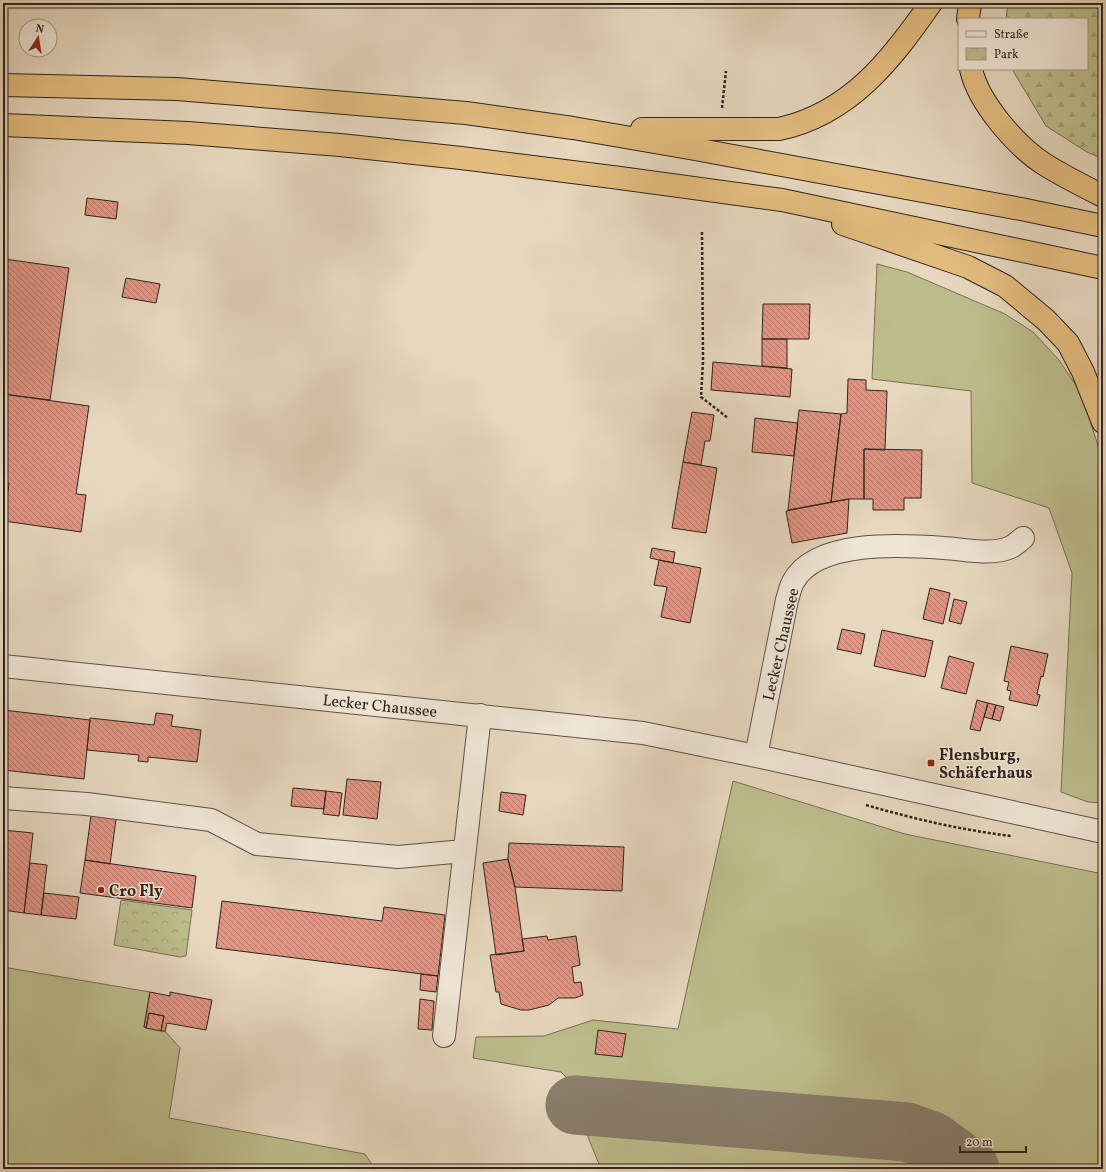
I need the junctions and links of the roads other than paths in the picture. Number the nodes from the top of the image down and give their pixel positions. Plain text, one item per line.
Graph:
1 (932, 3) edge
2 (970, 3) edge
3 (968, 18) edge
4 (971, 70) edge
5 (3, 85) edge
6 (3, 125) edge
7 (573, 128) junction
8 (1103, 196) edge
9 (782, 200) junction
10 (1103, 226) edge
11 (1103, 268) edge
12 (1103, 422) edge
13 (1023, 538) dead end
14 (3, 666) edge
15 (480, 715) junction
16 (756, 756) junction
17 (3, 798) edge
18 (1103, 832) edge
19 (464, 851) junction
20 (444, 1036) dead end

1 - 7 highway
2 - 3 highway
4 - 8 highway
5 - 7 highway
6 - 9 highway
7 - 10 highway
9 - 11 highway
9 - 12 highway
13 - 16 street, Lecker Chaussee
14 - 15 street, Lecker Chaussee
15 - 16 street, Lecker Chaussee
15 - 19 street
16 - 18 street, Lecker Chaussee
17 - 19 street
19 - 20 street

